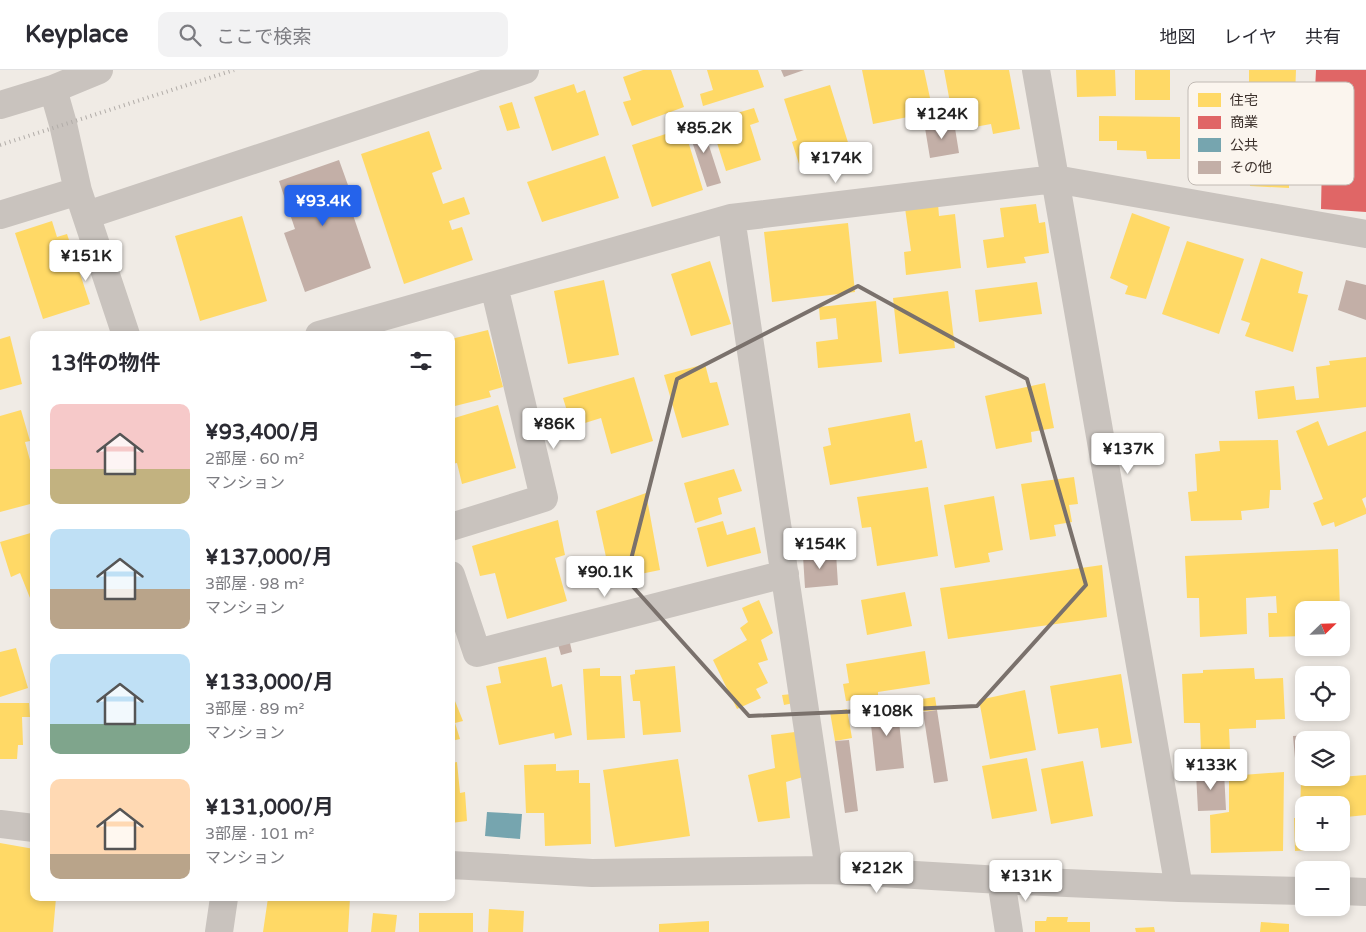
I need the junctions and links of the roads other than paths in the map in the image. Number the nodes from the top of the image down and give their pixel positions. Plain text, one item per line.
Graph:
1 (99, 70) edge
2 (525, 70) edge
3 (1036, 70) edge
4 (52, 89) junction
5 (0, 104) edge
6 (1055, 179) junction
7 (83, 203) junction
8 (0, 215) edge
9 (731, 218) junction
10 (1366, 234) edge
11 (494, 286) junction
12 (125, 331) edge
13 (333, 331) edge
14 (455, 526) edge
15 (785, 574) junction
16 (455, 587) edge
17 (0, 824) edge
18 (30, 828) edge
19 (455, 865) edge
20 (830, 870) junction
21 (1000, 880) junction
22 (1179, 888) junction
23 (1295, 891) edge
24 (1350, 892) edge
25 (1366, 892) edge
26 (224, 901) edge
27 (219, 932) edge
28 (1009, 932) edge

1 - 4 street
2 - 7 street
3 - 6 street
4 - 5 street
4 - 7 street
6 - 9 street
6 - 10 street
6 - 22 street
7 - 8 street
7 - 12 street
9 - 11 street
9 - 15 street
11 - 13 street
11 - 14 street
15 - 16 street
15 - 20 street
17 - 18 street
19 - 20 street
20 - 21 street
21 - 22 street
21 - 28 street
22 - 23 street
24 - 25 street
26 - 27 street

